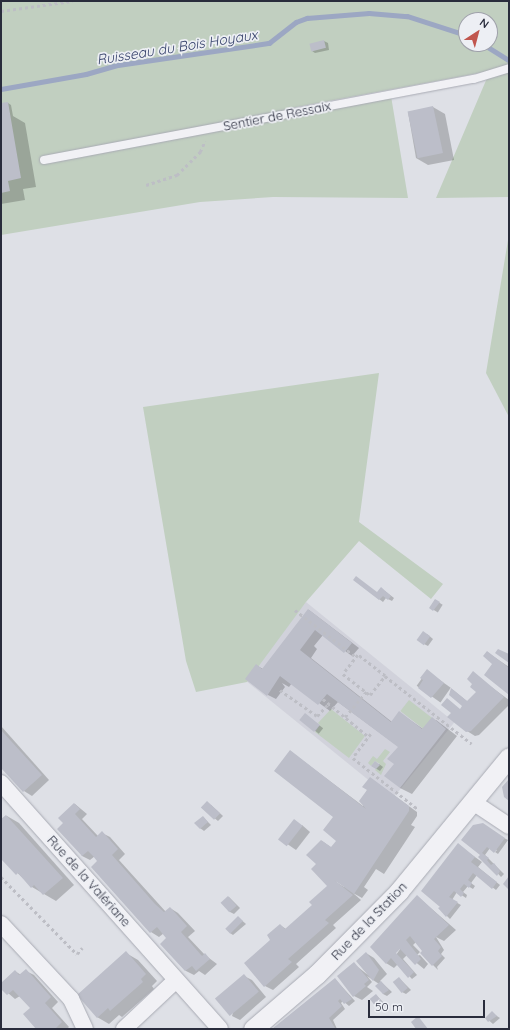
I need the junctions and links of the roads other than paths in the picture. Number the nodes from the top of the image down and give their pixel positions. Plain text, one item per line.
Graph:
1 (509, 68) edge
2 (44, 160) dead end
3 (509, 757) edge
4 (1, 783) edge
5 (473, 802) junction
6 (509, 826) edge
7 (1, 924) edge
8 (176, 980) junction
9 (86, 1029) edge
10 (124, 1029) edge
11 (220, 1029) edge
12 (253, 1029) edge

1 - 2 lane, Sentier de Ressaix
3 - 5 street, Rue de la Station
4 - 8 street, Rue de la Valériane
5 - 6 street
5 - 12 street, Rue de la Station
7 - 9 street
8 - 10 street
8 - 11 street, Rue de la Valériane

